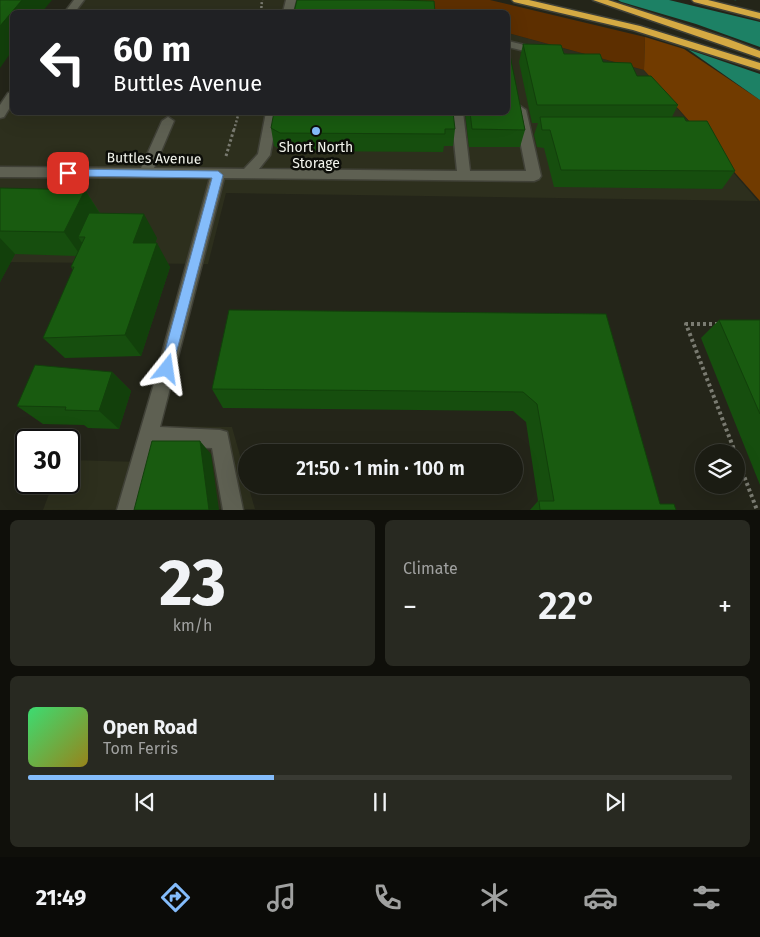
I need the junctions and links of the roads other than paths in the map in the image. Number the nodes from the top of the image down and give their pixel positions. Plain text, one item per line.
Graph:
1 (517, 0) edge
2 (598, 0) edge
3 (697, 0) edge
4 (760, 16) edge
5 (510, 49) edge
6 (760, 55) edge
7 (554, 56) edge
8 (760, 67) edge
9 (10, 99) edge
10 (519, 102) edge
11 (0, 114) edge
12 (271, 115) edge
13 (457, 115) edge
14 (168, 121) dead end
15 (0, 172) edge
16 (145, 174) junction
17 (218, 175) junction
18 (247, 175) junction
19 (464, 176) junction
20 (148, 436) junction
21 (127, 510) edge
22 (233, 510) edge

1 - 8 highway
2 - 6 highway
3 - 4 highway
5 - 7 street
9 - 11 street
10 - 19 street, Buttles Avenue
12 - 18 street
13 - 19 street
14 - 16 street
15 - 16 street, Buttles Avenue
16 - 17 street, Buttles Avenue
17 - 18 street, Buttles Avenue
17 - 20 street
18 - 19 street, Buttles Avenue
20 - 21 street
20 - 22 street

